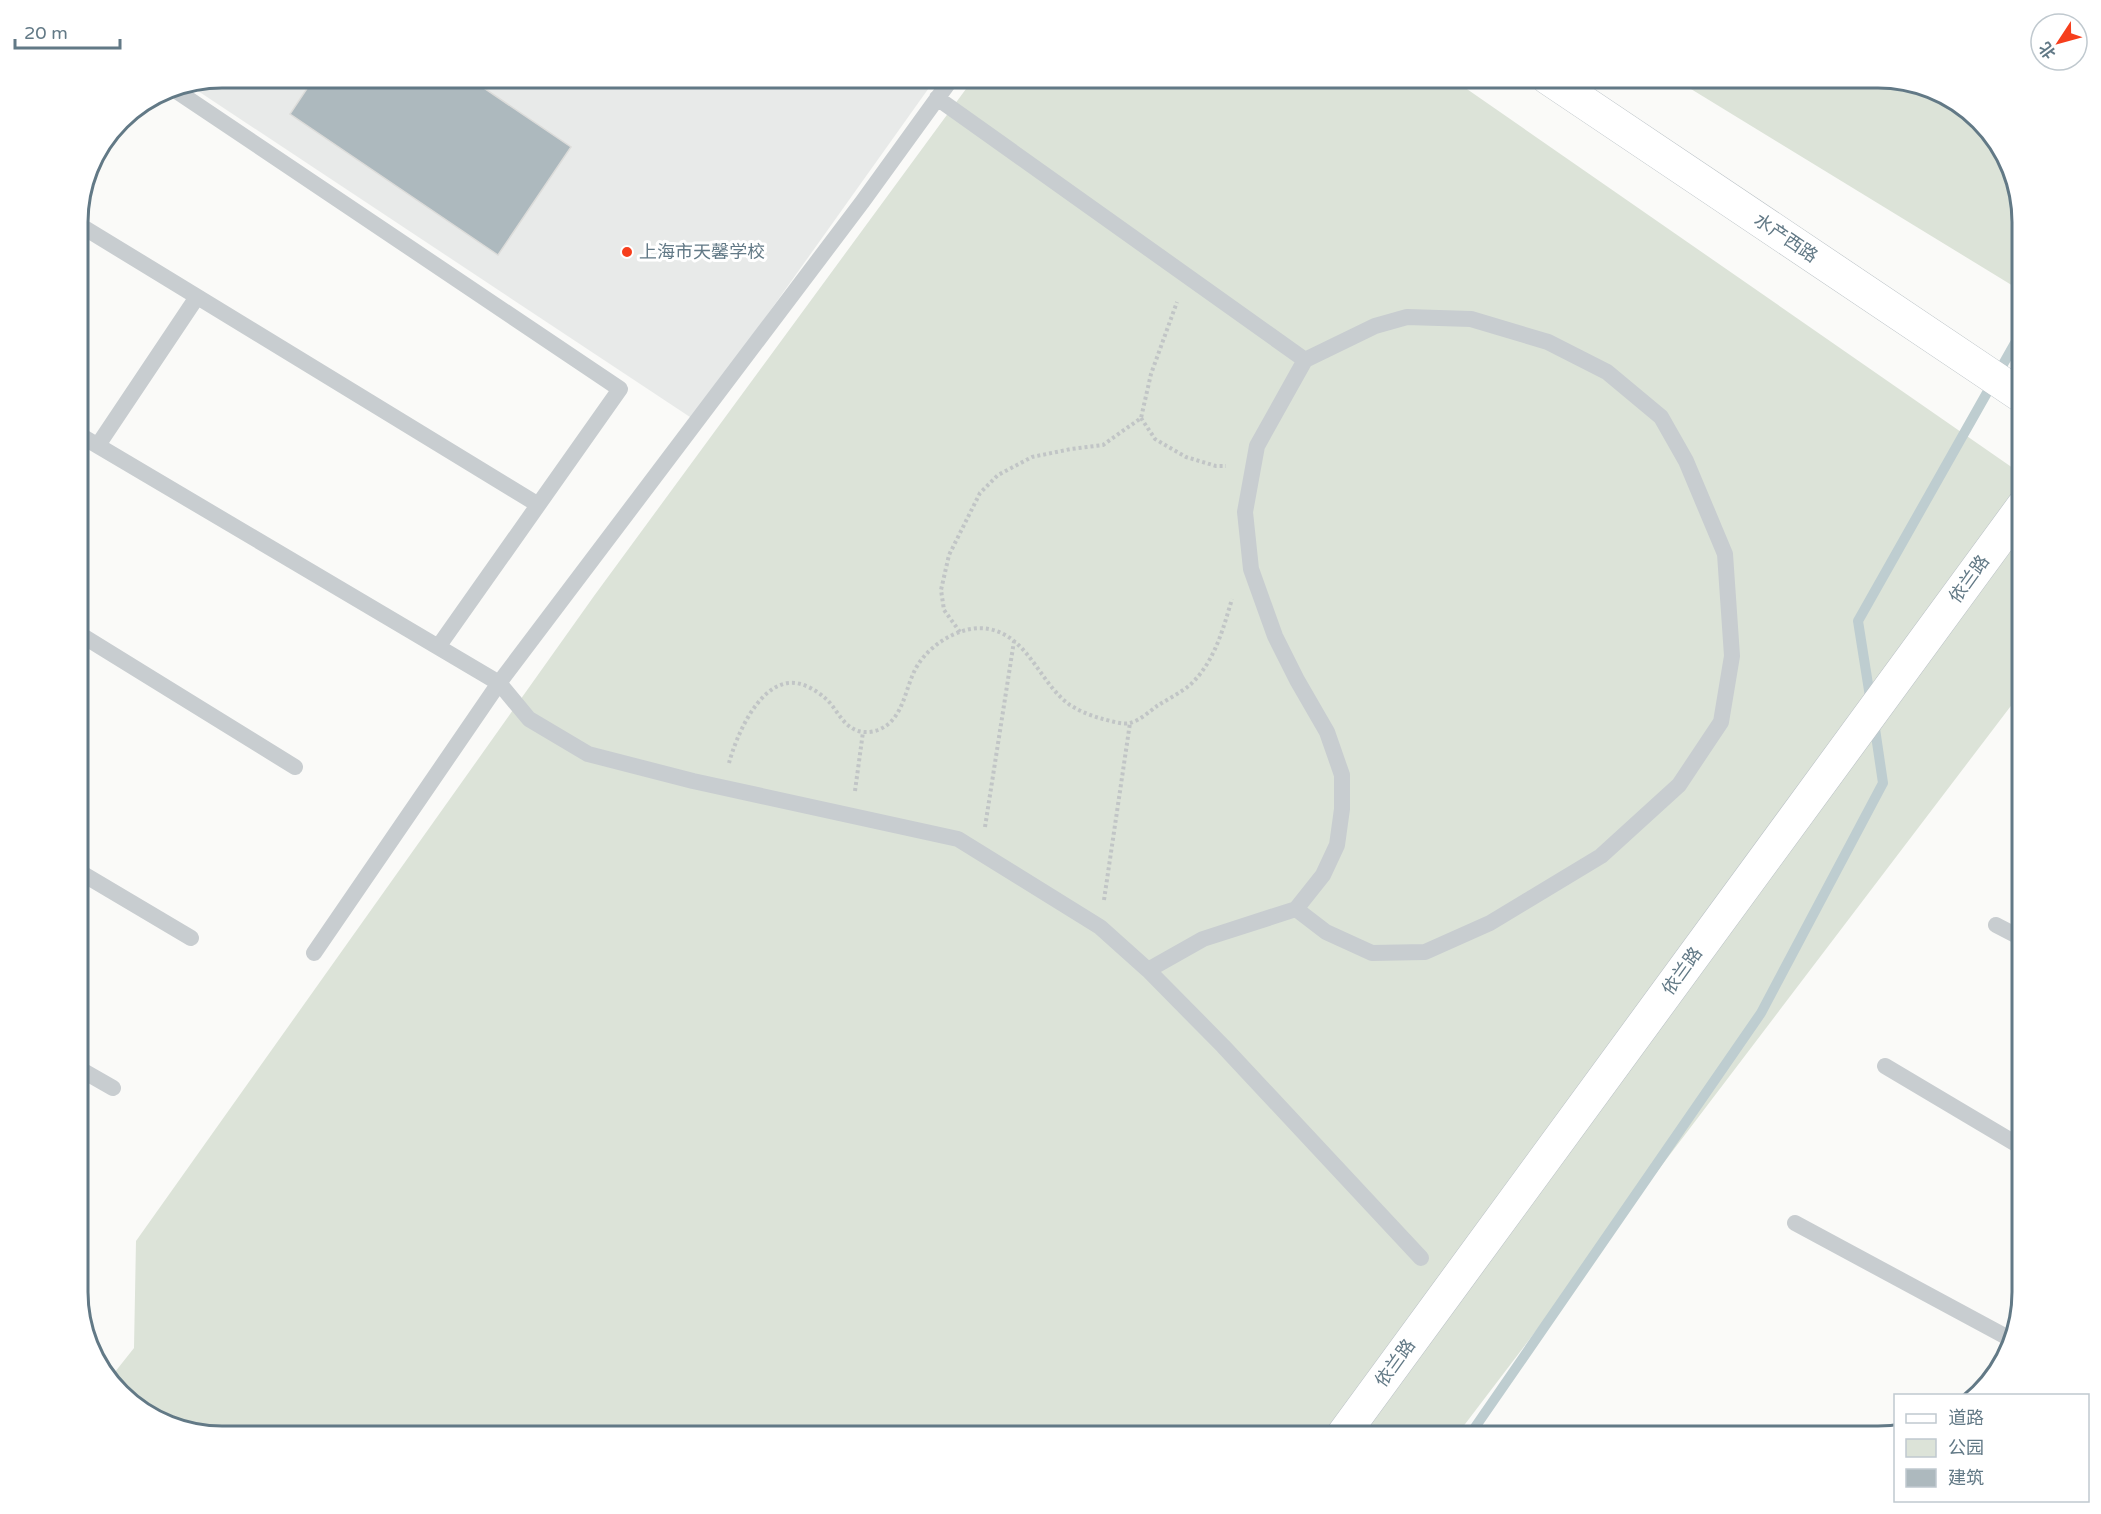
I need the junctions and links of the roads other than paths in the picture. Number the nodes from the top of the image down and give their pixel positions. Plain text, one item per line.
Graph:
1 (1563, 88) edge
2 (945, 89) edge
3 (182, 95) edge
4 (938, 98) junction
5 (89, 231) edge
6 (197, 297) junction
7 (1305, 360) junction
8 (2012, 389) edge
9 (89, 440) edge
10 (98, 445) junction
11 (537, 504) junction
12 (2012, 521) edge
13 (89, 640) edge
14 (438, 647) junction
15 (500, 683) junction
16 (295, 767) dead end
17 (89, 877) edge
18 (1296, 909) junction
19 (1996, 925) dead end
20 (2012, 933) edge
21 (192, 938) dead end
22 (314, 953) dead end
23 (1148, 970) junction
24 (1885, 1066) dead end
25 (89, 1074) edge
26 (112, 1088) dead end
27 (2012, 1141) edge
28 (1795, 1223) dead end
29 (1421, 1258) dead end
30 (2005, 1336) edge
31 (1349, 1426) edge

1 - 8 street, 水产西路
2 - 4 lane
3 - 11 lane
4 - 7 lane
4 - 15 lane
5 - 6 lane
6 - 10 lane
6 - 11 lane
7 - 18 lane
7 - 18 lane
9 - 10 lane
10 - 14 lane
11 - 14 lane
12 - 31 street, 依兰路
13 - 16 lane
14 - 15 lane
15 - 22 lane
15 - 23 lane
17 - 21 lane
18 - 23 lane
19 - 20 lane
23 - 29 lane
24 - 27 lane
25 - 26 lane
28 - 30 lane

